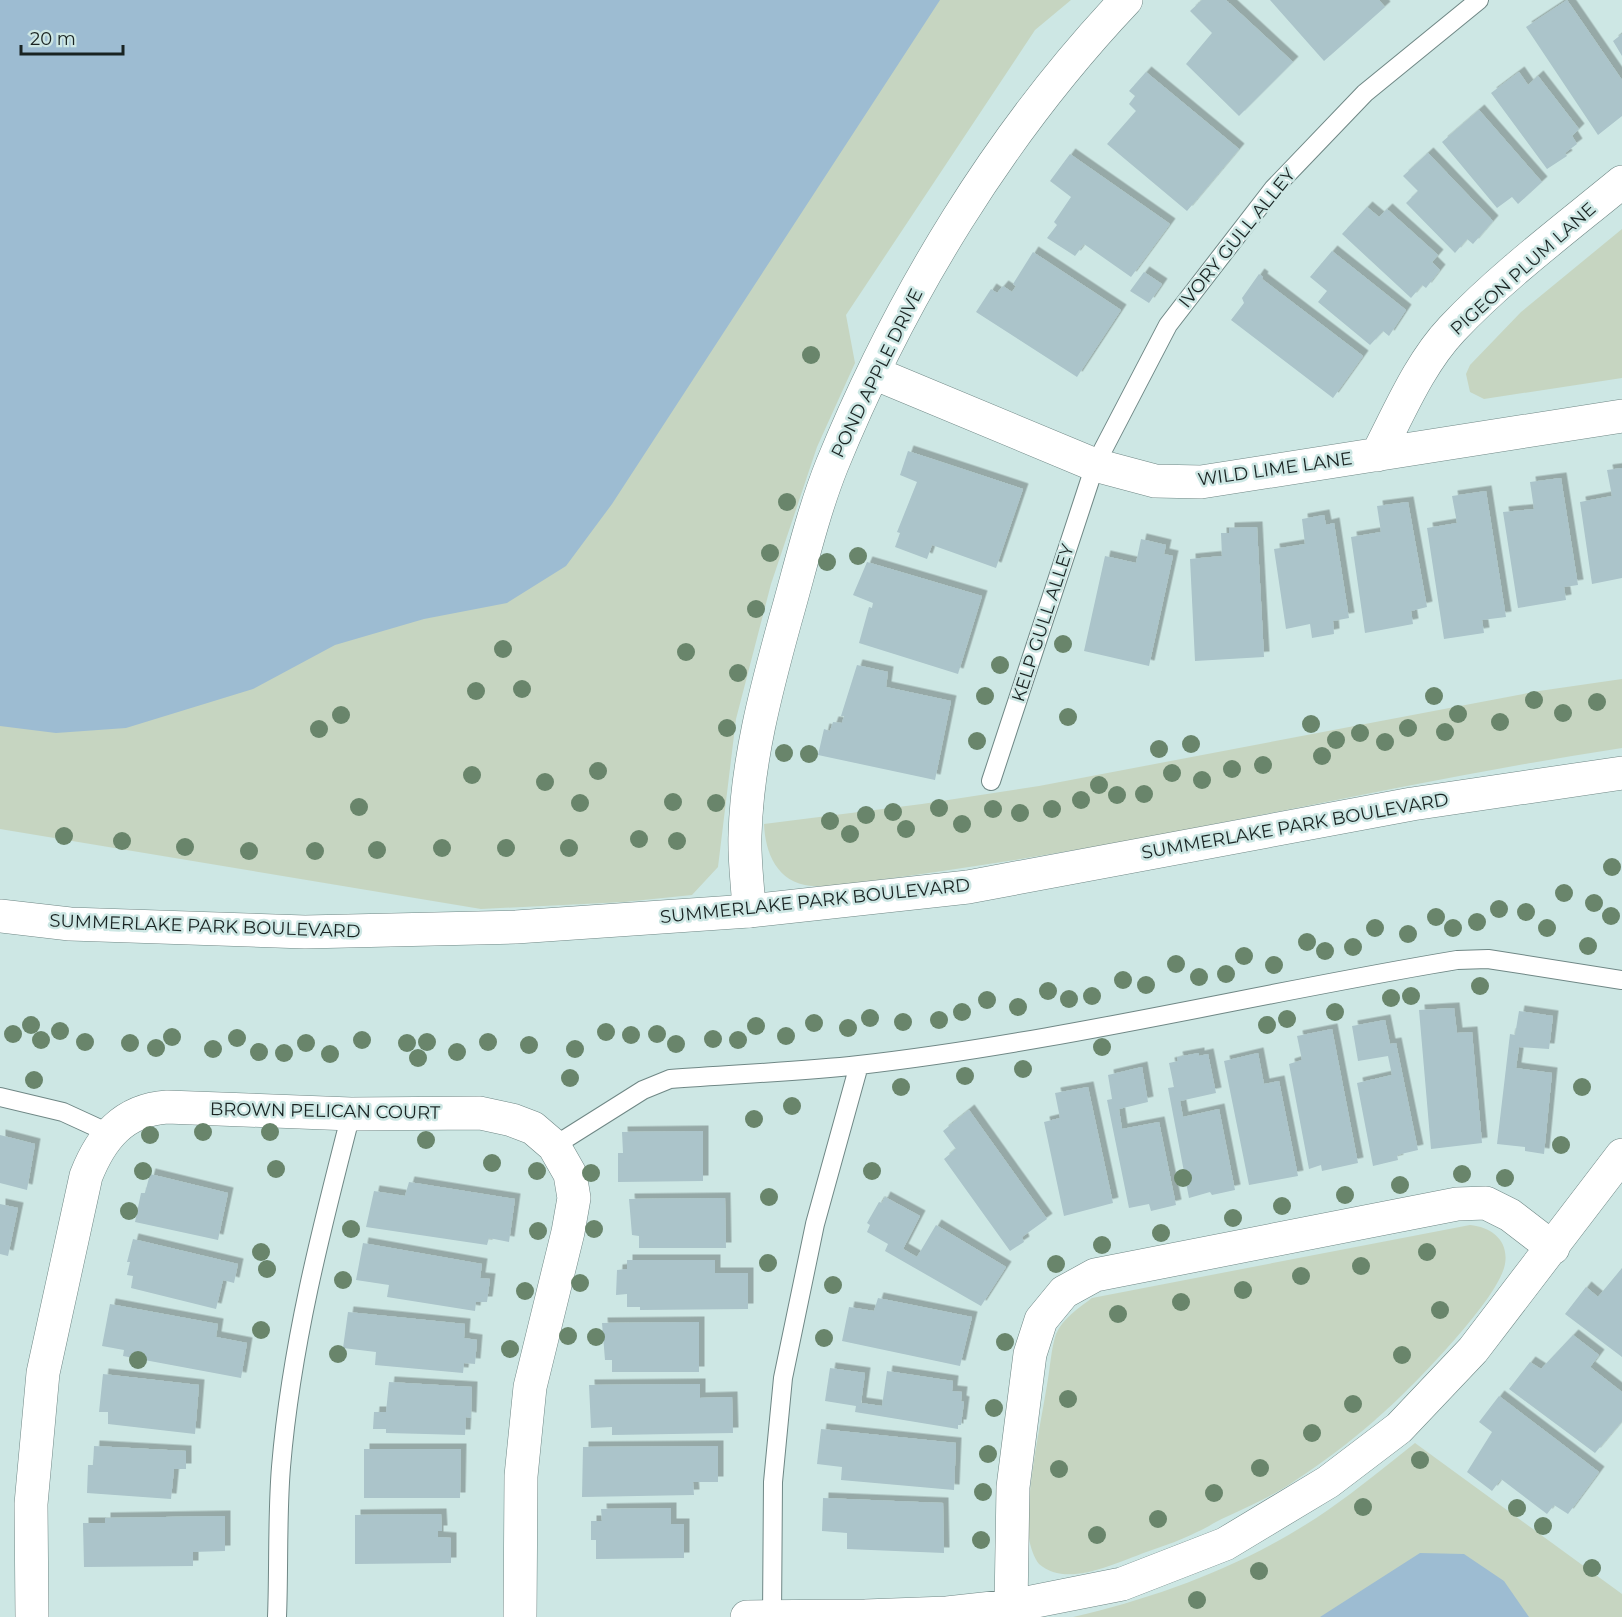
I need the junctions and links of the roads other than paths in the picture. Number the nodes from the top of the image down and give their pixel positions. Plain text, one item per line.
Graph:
1 (1126, 0) edge
2 (1479, 0) edge
3 (1622, 182) edge
4 (874, 373) junction
5 (1622, 416) edge
6 (1377, 455) junction
7 (1095, 465) junction
8 (1622, 773) edge
9 (991, 781) dead end
10 (749, 911) junction
11 (0, 916) edge
12 (1622, 980) edge
13 (859, 1065) junction
14 (0, 1096) edge
15 (351, 1114) junction
16 (111, 1134) junction
17 (554, 1146) junction
18 (1622, 1155) edge
19 (1552, 1248) junction
20 (1011, 1606) junction
21 (32, 1617) edge
22 (278, 1617) edge
23 (520, 1617) edge
24 (747, 1617) edge
25 (772, 1617) edge
26 (865, 1617) edge

1 - 4 street, POND APPLE DRIVE
2 - 7 lane, IVORY GULL ALLEY
3 - 6 street, PIGEON PLUM LANE
4 - 7 street, WILD LIME LANE
4 - 10 street, POND APPLE DRIVE
5 - 6 street, WILD LIME LANE
6 - 7 street, WILD LIME LANE
7 - 9 lane, KELP GULL ALLEY
8 - 10 street, SUMMERLAKE PARK BOULEVARD
10 - 11 street, SUMMERLAKE PARK BOULEVARD
12 - 13 lane
13 - 17 lane
13 - 25 lane
14 - 16 lane
15 - 16 street, BROWN PELICAN COURT
15 - 17 street, BROWN PELICAN COURT
15 - 22 lane
16 - 21 street, BROWN PELICAN COURT
17 - 23 street, BROWN PELICAN COURT
18 - 19 street
19 - 20 street
19 - 20 street
20 - 26 street
24 - 25 street
25 - 26 street

